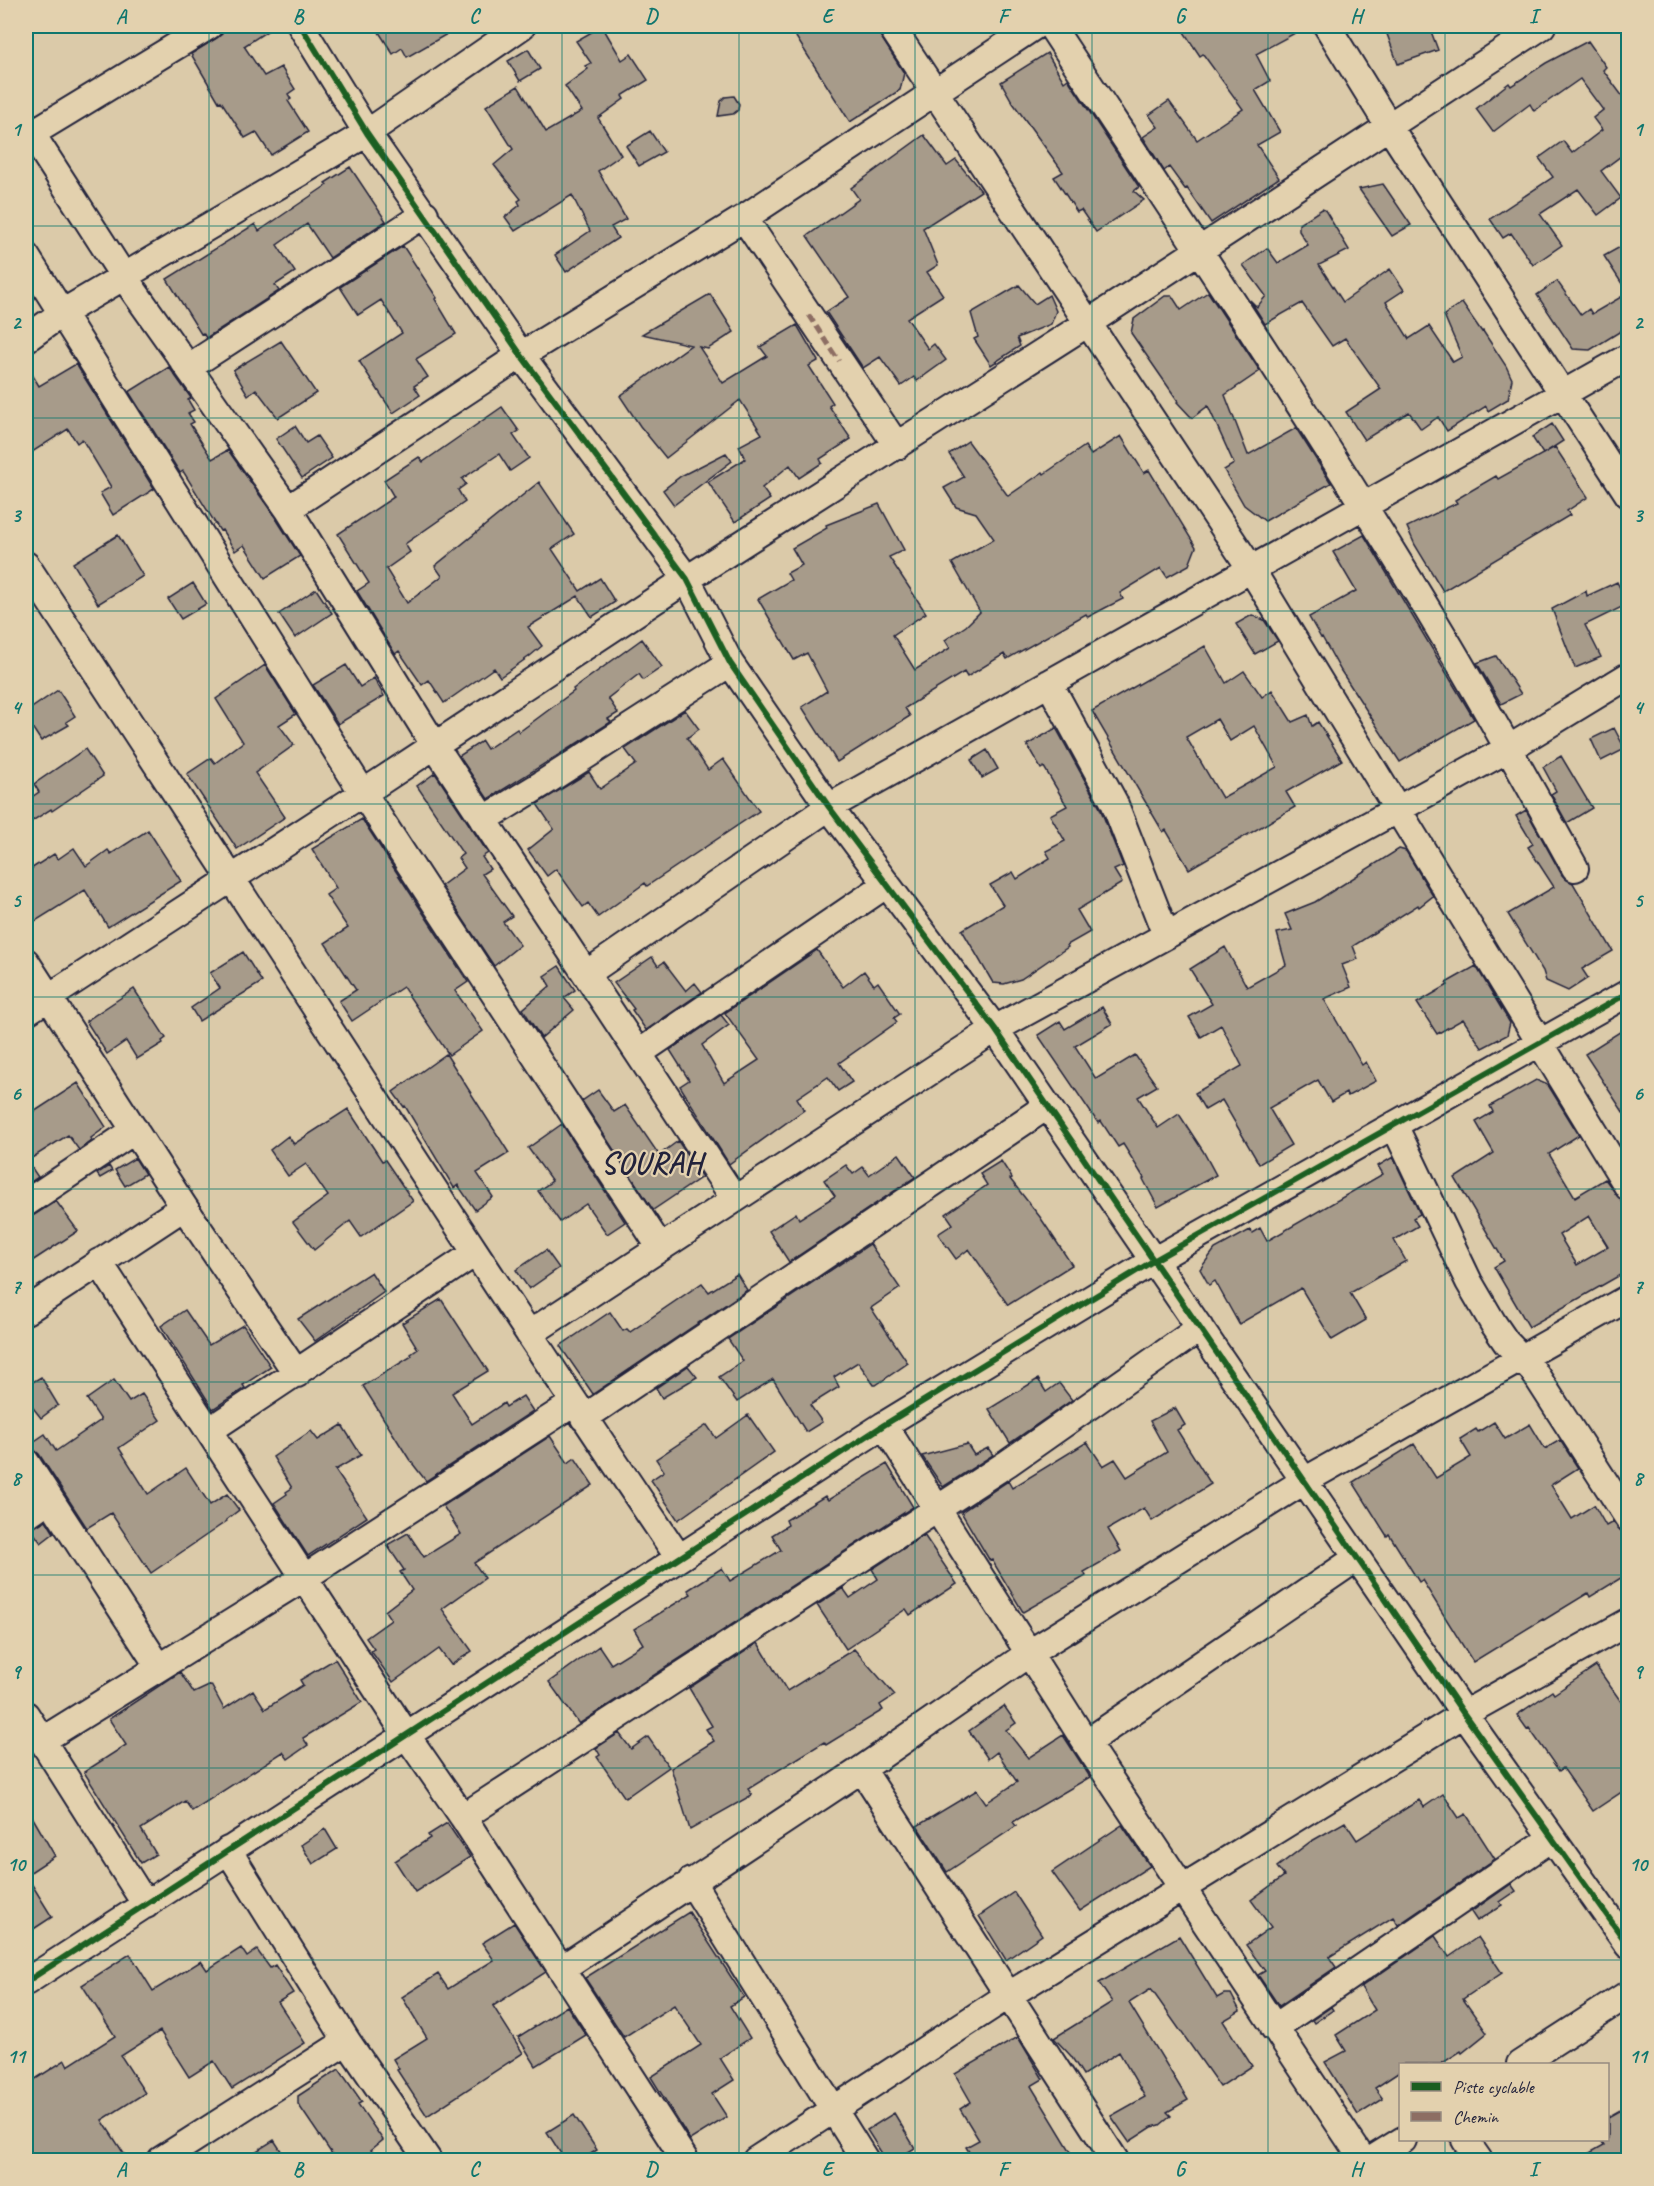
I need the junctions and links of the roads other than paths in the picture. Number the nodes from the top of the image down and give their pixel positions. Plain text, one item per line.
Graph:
1 (209, 26) edge
2 (301, 26) edge
3 (522, 26) edge
4 (891, 26) edge
5 (1035, 26) edge
6 (1051, 26) edge
7 (1327, 26) edge
8 (1542, 26) edge
9 (934, 93) junction
10 (1388, 125) junction
11 (28, 129) edge
12 (367, 133) junction
13 (425, 214) junction
14 (744, 218) junction
15 (1197, 250) junction
16 (26, 256) edge
17 (124, 277) junction
18 (62, 313) junction
19 (1088, 323) junction
20 (26, 339) edge
21 (521, 355) junction
22 (1629, 357) edge
23 (189, 367) junction
24 (1563, 393) junction
25 (897, 446) junction
26 (1629, 494) edge
27 (1362, 507) junction
28 (288, 509) junction
29 (26, 565) edge
30 (1251, 569) junction
31 (687, 579) junction
32 (730, 663) junction
33 (1629, 676) edge
34 (1049, 683) junction
35 (435, 746) junction
36 (1508, 749) junction
37 (363, 794) junction
38 (829, 807) junction
39 (1399, 810) junction
40 (483, 820) junction
41 (1575, 868) dead end
42 (233, 878) junction
43 (887, 884) junction
44 (1166, 935) junction
45 (26, 962) edge
46 (586, 974) junction
47 (1629, 993) edge
48 (48, 998) junction
49 (26, 1012) edge
50 (995, 1029) junction
51 (1540, 1043) junction
52 (639, 1053) junction
53 (1047, 1106) junction
54 (1394, 1125) junction
55 (135, 1130) junction
56 (1629, 1187) edge
57 (734, 1198) junction
58 (26, 1203) edge
59 (184, 1207) junction
60 (660, 1247) junction
61 (475, 1253) junction
62 (1153, 1261) junction
63 (99, 1262) junction
64 (1629, 1298) edge
65 (26, 1311) edge
66 (1200, 1328) junction
67 (529, 1334) junction
68 (1522, 1358) junction
69 (297, 1374) junction
70 (579, 1410) junction
71 (884, 1425) junction
72 (210, 1430) junction
73 (26, 1462) edge
74 (1304, 1481) junction
75 (49, 1499) junction
76 (938, 1508) junction
77 (26, 1515) edge
78 (1629, 1518) edge
79 (679, 1558) junction
80 (1357, 1558) junction
81 (305, 1577) junction
82 (1629, 1622) edge
83 (1028, 1654) junction
84 (159, 1667) junction
85 (1464, 1714) junction
86 (26, 1715) edge
87 (407, 1736) junction
88 (41, 1741) junction
89 (1086, 1743) junction
90 (862, 1768) junction
91 (463, 1817) junction
92 (1552, 1838) junction
93 (228, 1850) junction
94 (692, 1881) junction
95 (1182, 1888) junction
96 (146, 1905) junction
97 (1629, 1945) edge
98 (561, 1969) junction
99 (26, 1982) edge
100 (1629, 1994) edge
101 (1009, 1995) junction
102 (1274, 2028) junction
103 (347, 2040) junction
104 (1522, 2063) edge
105 (832, 2109) junction
106 (1400, 2141) edge
107 (1466, 2141) edge
108 (161, 2160) edge
109 (428, 2160) edge
110 (686, 2160) edge
111 (756, 2160) edge
112 (865, 2160) edge
113 (1115, 2160) edge
114 (1363, 2160) edge
115 (1371, 2160) edge
116 (1479, 2160) edge

1 - 11 street
2 - 12 street
3 - 12 street
4 - 9 street
5 - 9 street
6 - 15 street
7 - 10 street
8 - 10 street
9 - 14 street
9 - 19 street
10 - 15 street
10 - 24 street
11 - 17 street
12 - 13 street
12 - 17 street
13 - 21 street
13 - 23 street
14 - 21 street
14 - 25 street
15 - 19 street
15 - 27 street
16 - 18 street
17 - 18 street
17 - 23 street
18 - 20 street
18 - 37 street
19 - 25 street
19 - 30 street
21 - 28 street
21 - 31 street
22 - 24 street
23 - 28 street
24 - 26 street
24 - 27 street
25 - 31 street
27 - 30 street
27 - 36 street
28 - 35 street
29 - 42 street
30 - 34 street
30 - 39 street
31 - 32 street
31 - 35 street
32 - 38 street
32 - 40 street
33 - 36 street
34 - 38 street
34 - 44 street
35 - 37 street
35 - 40 street
36 - 39 street
36 - 41 street
37 - 42 street
37 - 60 street
38 - 43 street
38 - 46 street
39 - 44 street
39 - 51 street
40 - 46 street
42 - 48 street
42 - 61 street
43 - 50 street
43 - 52 street
44 - 50 street
45 - 48 street
46 - 52 street
47 - 51 street
48 - 49 street
48 - 55 street
50 - 53 street
50 - 57 street
51 - 54 street
51 - 56 street
52 - 57 street
53 - 62 street
53 - 70 street
54 - 62 street
54 - 68 street
55 - 58 street
55 - 59 street
57 - 60 street
59 - 63 street
59 - 69 street
60 - 67 street
61 - 67 street
61 - 69 street
62 - 66 street
62 - 71 street
63 - 65 street
63 - 72 street
64 - 68 street
66 - 74 street
66 - 76 street
67 - 70 street
68 - 74 street
68 - 78 street
69 - 72 street
70 - 79 street
70 - 81 street
71 - 76 street
71 - 79 street
72 - 81 street
73 - 75 street
74 - 80 street
74 - 83 street
75 - 77 street
75 - 84 street
76 - 83 street
76 - 91 street
79 - 87 street
80 - 85 street
80 - 89 street
81 - 84 street
81 - 87 street
82 - 85 street
83 - 89 street
83 - 90 street
84 - 88 street
85 - 92 street
85 - 95 street
86 - 88 street
87 - 91 street
87 - 93 street
88 - 96 street
89 - 95 street
90 - 94 street
90 - 101 street
91 - 98 street
92 - 97 street
92 - 102 street
93 - 96 street
93 - 103 street
94 - 98 street
94 - 105 street
95 - 101 street
95 - 102 street
96 - 99 street
98 - 110 street
100 - 104 street
101 - 105 street
101 - 113 street
102 - 114 street
103 - 108 street
103 - 109 street
105 - 111 street
105 - 112 street
106 - 115 street
107 - 116 street

